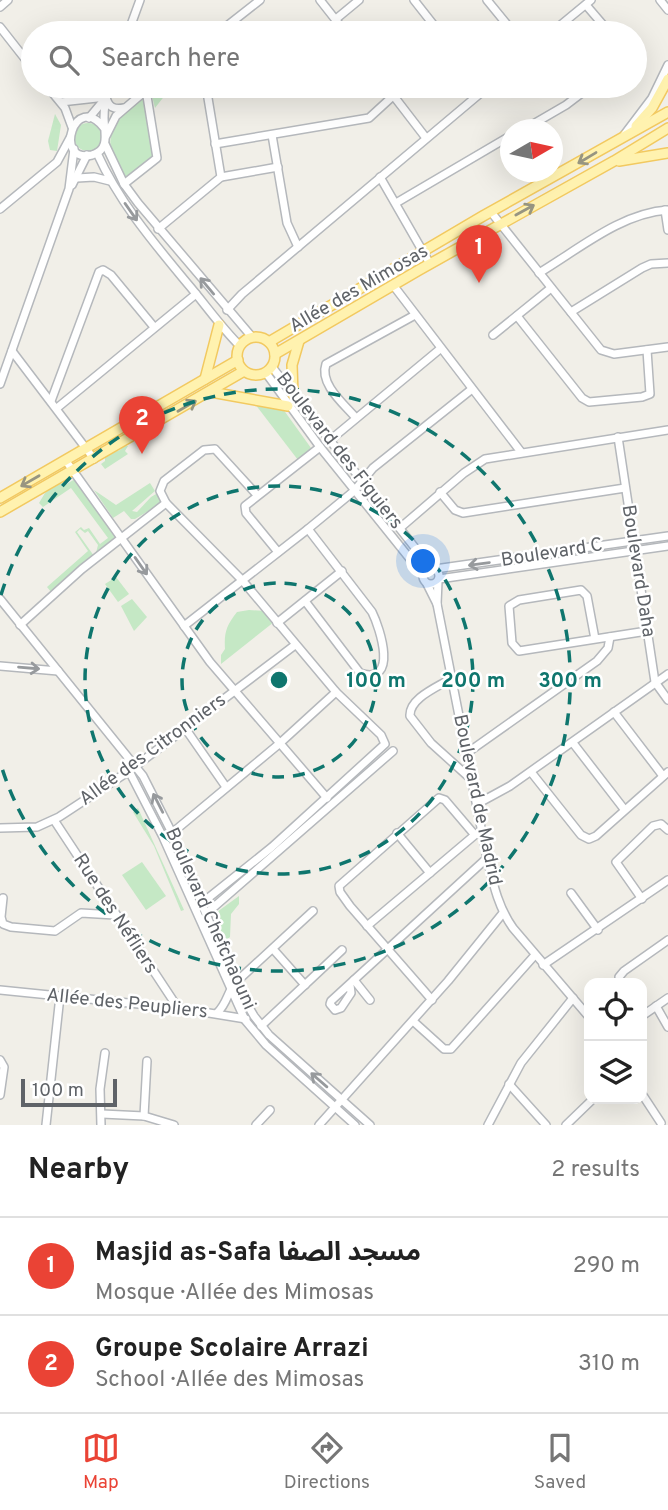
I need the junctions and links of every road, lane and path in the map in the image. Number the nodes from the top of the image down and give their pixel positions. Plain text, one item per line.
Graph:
1 (8, 0) edge
2 (140, 0) edge
3 (260, 0) edge
4 (320, 0) edge
5 (359, 0) edge
6 (414, 0) edge
7 (487, 0) edge
8 (660, 0) edge
9 (588, 2) edge
10 (0, 7) edge
11 (668, 10) edge
12 (336, 19) joint
13 (132, 21) edge
14 (233, 21) edge
15 (431, 21) edge
16 (504, 21) edge
17 (565, 21) edge
18 (601, 21) edge
19 (0, 26) edge
20 (21, 53) edge
21 (668, 65) edge
22 (668, 79) edge
23 (57, 98) edge
24 (101, 98) edge
25 (105, 98) edge
26 (106, 98) edge
27 (106, 98) edge
28 (136, 98) edge
29 (150, 98) edge
30 (208, 98) edge
31 (391, 98) edge
32 (395, 98) edge
33 (472, 98) edge
34 (575, 98) edge
35 (63, 105) junction
36 (124, 108) junction
37 (668, 112) edge
38 (86, 119) junction
39 (542, 119) edge
40 (72, 127) junction
41 (668, 128) edge
42 (272, 135) junction
43 (625, 135) junction
44 (105, 136) junction
45 (69, 138) junction
46 (426, 138) junction
47 (500, 142) edge
48 (215, 144) junction
49 (74, 149) junction
50 (97, 153) junction
51 (668, 153) edge
52 (87, 155) junction
53 (57, 162) junction
54 (614, 162) junction
55 (278, 167) junction
56 (563, 167) edge
57 (75, 176) junction
58 (220, 177) junction
59 (380, 177) junction
60 (110, 181) junction
61 (538, 182) edge
62 (124, 184) junction
63 (396, 203) junction
64 (0, 209) edge
65 (667, 210) edge
66 (491, 212) junction
67 (500, 224) junction
68 (158, 229) junction
69 (668, 230) edge
70 (298, 247) junction
71 (423, 251) junction
72 (668, 263) edge
73 (430, 264) junction
74 (539, 273) junction
75 (393, 285) junction
76 (551, 288) junction
77 (196, 294) junction
78 (227, 310) junction
79 (571, 312) junction
80 (415, 315) junction
81 (517, 316) junction
82 (219, 325) junction
83 (154, 327) junction
84 (493, 335) dead end
85 (252, 337) junction
86 (299, 341) junction
87 (269, 342) junction
88 (240, 346) junction
89 (668, 347) edge
90 (440, 349) junction
91 (12, 351) junction
92 (647, 351) junction
93 (275, 354) junction
94 (238, 360) junction
95 (269, 370) junction
96 (244, 371) junction
97 (205, 379) junction
98 (0, 384) edge
99 (472, 389) junction
100 (211, 392) junction
101 (293, 394) junction
102 (51, 401) junction
103 (288, 405) junction
104 (57, 408) junction
105 (356, 418) junction
106 (668, 430) edge
107 (618, 438) junction
108 (329, 441) junction
109 (320, 447) junction
110 (87, 449) junction
111 (521, 452) junction
112 (94, 458) junction
113 (66, 461) junction
114 (72, 471) junction
115 (362, 481) junction
116 (625, 488) junction
117 (354, 491) junction
118 (440, 492) junction
119 (257, 495) junction
120 (0, 498) edge
121 (166, 503) junction
122 (0, 512) edge
123 (400, 528) junction
124 (308, 529) junction
125 (668, 536) edge
126 (121, 538) junction
127 (633, 541) junction
128 (668, 546) edge
129 (635, 550) junction
130 (278, 552) junction
131 (433, 569) junction
132 (342, 571) junction
133 (423, 575) junction
134 (242, 580) junction
135 (438, 580) junction
136 (427, 584) junction
137 (0, 599) edge
138 (305, 601) junction
139 (437, 604) junction
140 (277, 623) junction
141 (20, 625) junction
142 (184, 626) junction
143 (647, 631) junction
144 (610, 637) junction
145 (595, 639) junction
146 (295, 645) junction
147 (0, 666) edge
148 (58, 671) junction
149 (668, 674) edge
150 (452, 678) junction
151 (655, 682) junction
152 (236, 690) junction
153 (336, 692) junction
154 (668, 700) edge
155 (614, 712) junction
156 (185, 728) junction
157 (573, 743) junction
158 (279, 744) junction
159 (393, 751) dead end
160 (467, 753) junction
161 (128, 758) junction
162 (136, 765) junction
163 (129, 771) junction
164 (531, 772) junction
165 (666, 774) edge
166 (472, 780) junction
167 (226, 787) junction
168 (327, 798) junction
169 (477, 804) junction
170 (624, 809) junction
171 (480, 818) junction
172 (54, 820) junction
173 (465, 824) junction
174 (0, 828) edge
175 (668, 830) edge
176 (172, 833) junction
177 (397, 833) junction
178 (478, 833) junction
179 (487, 858) junction
180 (430, 873) junction
181 (668, 880) edge
182 (571, 893) dead end
183 (3, 898) dead end
184 (642, 899) junction
185 (202, 902) junction
186 (313, 911) dead end
187 (1, 912) edge
188 (207, 913) junction
189 (503, 913) junction
190 (115, 915) junction
191 (367, 926) junction
192 (598, 930) junction
193 (668, 940) edge
194 (272, 949) junction
195 (388, 949) junction
196 (342, 950) dead end
197 (535, 955) junction
198 (543, 965) junction
199 (620, 978) edge
200 (305, 985) junction
201 (233, 986) junction
202 (0, 990) edge
203 (60, 996) junction
204 (573, 998) junction
205 (668, 998) edge
206 (370, 1000) dead end
207 (432, 1000) junction
208 (656, 1006) junction
209 (178, 1008) junction
210 (584, 1011) edge
211 (647, 1012) edge
212 (217, 1013) junction
213 (254, 1016) junction
214 (245, 1020) junction
215 (413, 1021) junction
216 (261, 1026) junction
217 (668, 1027) edge
218 (105, 1052) dead end
219 (0, 1060) edge
220 (147, 1061) dead end
221 (509, 1084) junction
222 (0, 1096) edge
223 (341, 1099) junction
224 (647, 1103) edge
225 (588, 1104) edge
226 (334, 1107) junction
227 (270, 1110) dead end
228 (102, 1114) junction
229 (144, 1116) junction
230 (668, 1118) edge
231 (659, 1124) edge
232 (47, 1125) edge
233 (101, 1125) edge
234 (174, 1125) edge
235 (256, 1125) edge
236 (319, 1125) edge
237 (355, 1125) edge
238 (370, 1125) edge
239 (488, 1125) edge
240 (546, 1125) edge
241 (566, 1125) edge

1 - 10 street
2 - 13 street
3 - 14 street
4 - 12 street
5 - 12 street
6 - 15 street
7 - 16 street
8 - 11 street
9 - 17 street
9 - 18 street
19 - 20 street
21 - 43 street
22 - 43 main road
23 - 35 street
24 - 35 street
25 - 38 street
26 - 36 street
27 - 44 street
28 - 36 street
29 - 62 street
30 - 48 street
31 - 42 street
32 - 46 street
33 - 46 street
34 - 39 street
35 - 38 street
35 - 40 street
36 - 44 street
37 - 43 main road, Allée des Mimosas
38 - 40 street
38 - 44 street
40 - 45 street
41 - 54 main road, Allée des Mimosas
42 - 48 street
42 - 55 street
43 -> 56 main road, Allée des Mimosas
44 - 50 street
44 - 62 street
45 - 49 street
45 - 53 street
46 - 59 street
47 - 63 street
48 - 58 street
49 - 52 street
49 - 57 street
50 - 52 street
50 - 60 street
51 - 54 main road
52 - 57 street
53 - 57 street
53 - 64 street
67 -> 54 main road, Allée des Mimosas
55 - 58 street
55 - 70 street
57 - 60 street
57 - 91 street
58 - 68 street
59 - 63 street
59 - 70 street
60 -> 77 street
61 - 66 main road, Allée des Mimosas
62 - 68 street
63 - 71 street
65 - 69 street
65 - 74 street
66 - 67 street
66 - 71 main road, Allée des Mimosas
67 - 73 main road, Allée des Mimosas
67 - 74 street
78 -> 68 street
70 - 78 street
71 - 73 street
71 - 87 main road, Allée des Mimosas
72 - 79 street
73 - 75 main road, Allée des Mimosas
74 - 76 street
75 - 80 street
75 - 86 main road, Allée des Mimosas
76 - 79 street
76 - 81 street
77 - 82 street
77 - 83 street
78 - 85 street
79 - 92 street
80 - 90 street
80 - 105 street
81 - 84 street
81 - 92 street
82 - 88 street
82 - 97 main road
83 - 102 street
83 - 104 street
85 - 87 main road
85 - 88 main road
86 - 93 main road, Allée des Mimosas
86 - 101 main road
87 - 93 main road
88 - 94 main road
89 - 92 street
90 - 99 street
90 - 105 street
91 - 98 street
91 - 102 street
93 - 95 main road
94 - 96 main road
94 - 97 main road
95 - 96 main road
95 - 101 street, Boulevard des Figuiers
95 - 103 street, Boulevard des Figuiers
96 - 100 main road
97 - 110 main road
99 - 111 street
99 - 115 street
100 - 103 main road
112 -> 100 main road
101 - 108 street, Boulevard des Figuiers
102 - 104 street
103 - 109 street, Boulevard des Figuiers
104 - 110 street
105 - 108 street
106 - 107 street
107 - 111 street
107 - 116 street, Boulevard Daha
108 - 115 street, Boulevard des Figuiers
109 - 117 street, Boulevard des Figuiers
109 - 119 street
110 - 112 street
110 - 113 main road
111 - 118 street
112 - 114 main road
113 - 114 street
113 -> 120 main road
114 - 122 main road
114 - 126 street
115 - 117 street
115 - 123 street, Boulevard des Figuiers
116 - 118 street
116 - 127 street, Boulevard Daha
117 - 124 street
117 - 133 street, Boulevard des Figuiers
118 - 123 street
119 - 121 street
119 - 130 street
121 - 126 street
121 - 134 street
123 - 131 street, Boulevard des Figuiers
124 - 130 street
124 - 132 street
125 - 127 street, Boulevard C
126 - 141 street
126 -> 142 street
127 - 129 street, Boulevard Daha
127 -> 131 street, Boulevard C
128 - 129 street, Boulevard C
129 - 135 street, Boulevard C
129 - 143 street, Boulevard Daha
130 - 134 street
131 - 133 street
131 - 135 street
132 - 138 street
132 - 138 street
133 - 136 street
134 - 140 street
134 - 142 street
135 - 136 street
135 - 139 street, Boulevard de Madrid
136 - 139 street, Boulevard de Madrid
137 - 141 street, Boulevard Chefchaouni
138 - 140 street
139 - 150 street, Boulevard de Madrid
140 - 146 street
141 - 148 street, Boulevard Chefchaouni
142 - 152 street
143 - 144 street
143 - 151 street, Boulevard Daha
144 - 145 street
144 - 160 street
145 - 145 street
146 - 152 street, Allée des Citronniers
146 - 153 street
147 -> 148 street
148 - 161 street, Boulevard Chefchaouni
149 - 151 street
150 - 160 street, Boulevard de Madrid
150 - 166 street
151 - 154 street, Boulevard Daha
151 - 155 street
152 - 156 street, Allée des Citronniers
152 - 158 street
153 - 158 street
153 - 168 street
155 - 157 street
155 - 165 street
156 - 162 street, Allée des Citronniers
156 - 167 street
157 - 164 street
157 - 170 street
158 - 167 street
158 - 168 street
159 - 188 street
160 - 166 street, Boulevard de Madrid
161 - 162 street, Boulevard Chefchaouni
161 - 163 street, Boulevard Chefchaouni
162 - 163 street, Allée des Citronniers
176 -> 162 street, Boulevard Chefchaouni
163 - 172 street, Allée des Citronniers
163 - 201 street, Boulevard Chefchaouni
164 - 169 street
164 - 170 street
165 - 170 street
166 - 169 street, Boulevard de Madrid
167 - 176 street
168 - 185 street
169 - 171 street, Boulevard de Madrid
171 - 173 street
171 - 178 street, Boulevard de Madrid
172 - 174 street, Allée des Citronniers
172 - 190 street, Rue des Néfliers
173 - 177 street
173 - 178 street
175 - 184 street
176 - 185 street, Boulevard Chefchaouni
177 - 180 street
177 - 191 street
178 - 179 street, Boulevard de Madrid
178 - 180 street
179 - 189 street, Boulevard de Madrid
179 - 195 street
180 - 191 street
181 - 184 street
182 - 192 street
183 - 187 street
184 - 192 street
185 - 188 street, Boulevard Chefchaouni
186 - 194 street
187 - 190 street
188 - 201 street, Boulevard Chefchaouni
189 - 197 street, Boulevard de Madrid
189 - 207 street
190 - 209 street, Rue des Néfliers
191 - 195 street
192 - 198 street
193 - 199 street
194 - 200 street
194 - 201 street
195 - 206 street
195 - 207 street
196 - 200 street
197 - 198 street, Boulevard de Madrid
197 - 215 street
198 - 204 street, Boulevard de Madrid
200 - 216 street
201 - 212 street
201 - 213 street, Boulevard Chefchaouni
201 - 214 street, Boulevard Chefchaouni
202 - 203 street, Allée des Peupliers
203 - 209 street, Allée des Peupliers
203 - 232 street
204 - 210 street, Boulevard de Madrid
204 - 221 street
205 - 208 street
207 - 215 street
208 - 211 street
208 - 217 street
209 - 212 street, Allée des Peupliers
212 - 214 street, Allée des Peupliers
213 - 214 street
213 - 216 street, Boulevard Chefchaouni
214 - 226 street, Boulevard Chefchaouni
215 - 223 street
223 -> 216 street, Boulevard Chefchaouni
218 - 228 street
219 - 222 street
220 - 229 street
221 - 239 street
221 - 240 street
223 - 226 street
223 - 238 street, Boulevard Chefchaouni
224 - 231 street
225 - 241 street
226 - 236 street
226 - 237 street, Boulevard Chefchaouni
227 - 235 street
228 - 229 street
228 - 233 street
229 - 234 street
230 - 231 street

